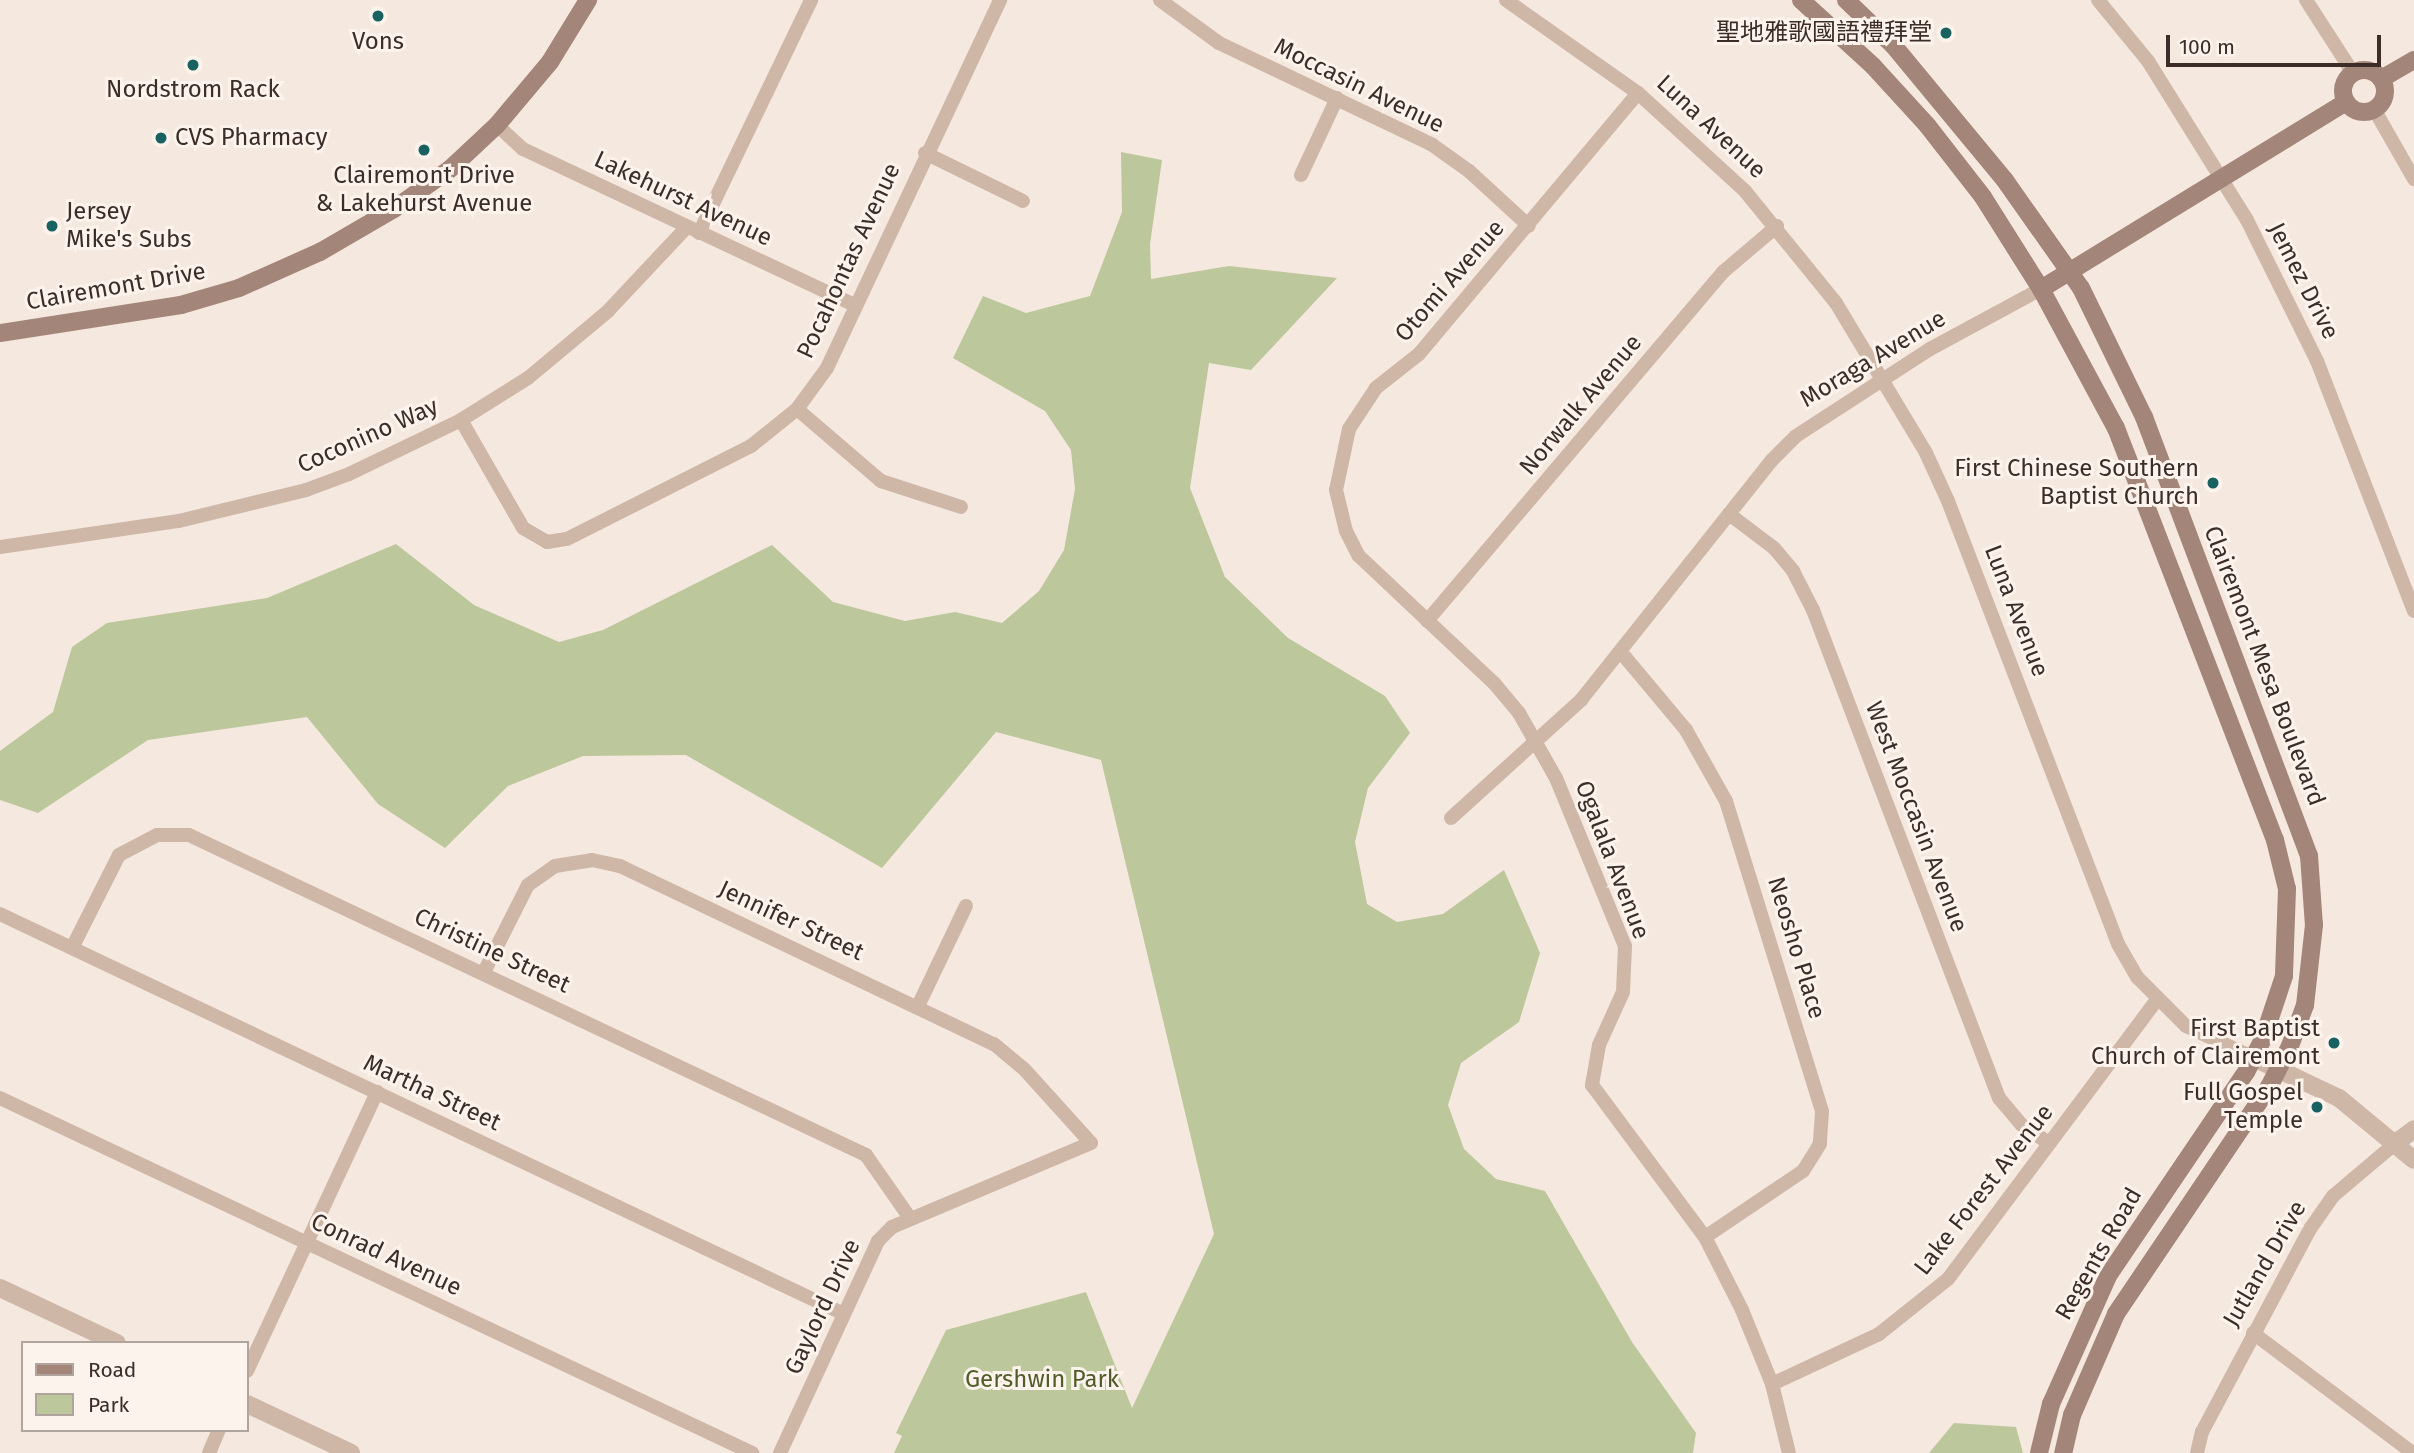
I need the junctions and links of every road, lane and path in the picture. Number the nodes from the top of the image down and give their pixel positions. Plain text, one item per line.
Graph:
1 (588, 0) edge
2 (811, 0) edge
3 (1000, 0) edge
4 (1160, 0) edge
5 (1506, 0) edge
6 (1801, 0) edge
7 (1846, 0) edge
8 (2098, 0) edge
9 (2306, 0) edge
10 (2414, 61) edge
11 (2353, 73) junction
12 (2381, 79) junction
13 (1638, 93) junction
14 (1337, 98) junction
15 (2346, 102) junction
16 (2374, 109) junction
17 (497, 125) junction
18 (925, 153) junction
19 (1301, 175) dead end
20 (2222, 177) junction
21 (2414, 179) edge
22 (1023, 201) dead end
23 (1529, 226) junction
24 (1777, 226) junction
25 (693, 230) junction
26 (2069, 271) junction
27 (2041, 289) junction
28 (854, 305) junction
29 (0, 333) edge
30 (1883, 378) junction
31 (797, 409) junction
32 (461, 420) junction
33 (961, 507) dead end
34 (1342, 514) joint
35 (1729, 514) junction
36 (0, 547) edge
37 (2414, 611) edge
38 (1427, 621) junction
39 (1619, 651) junction
40 (1536, 743) junction
41 (1451, 818) dead end
42 (966, 906) dead end
43 (0, 914) edge
44 (72, 948) junction
45 (484, 972) junction
46 (2157, 1000) junction
47 (918, 1006) junction
48 (2254, 1058) junction
49 (2280, 1070) junction
50 (377, 1092) junction
51 (0, 1098) edge
52 (2414, 1129) edge
53 (2397, 1142) junction
54 (1091, 1143) joint
55 (2049, 1143) junction
56 (2414, 1160) edge
57 (910, 1218) junction
58 (1705, 1237) junction
59 (307, 1242) junction
60 (0, 1288) edge
61 (844, 1314) junction
62 (2253, 1333) junction
63 (113, 1341) edge
64 (248, 1369) edge
65 (1772, 1384) junction
66 (248, 1404) edge
67 (218, 1432) edge
68 (209, 1453) edge
69 (351, 1453) edge
70 (752, 1453) edge
71 (780, 1453) edge
72 (1790, 1453) edge
73 (2039, 1453) edge
74 (2063, 1453) edge
75 (2197, 1453) edge
76 (2413, 1453) edge

1 - 17 main road, Clairemont Drive
2 - 25 street, Coconino Way
3 - 18 street, Pocahontas Avenue
4 - 14 street, Moccasin Avenue
5 - 13 street, Luna Avenue
6 - 27 main road
7 - 26 main road, Clairemont Mesa Boulevard
8 - 20 street, Jemez Drive
9 - 11 street
10 - 12 main road
11 - 12 main road
11 - 15 main road
12 - 16 main road
13 - 23 street, Otomi Avenue
13 - 24 street, Luna Avenue
14 - 19 street
14 - 23 street, Moccasin Avenue
15 - 16 main road
15 - 20 main road, Moraga Avenue
16 - 21 street
17 - 25 street, Lakehurst Avenue
17 - 29 main road, Clairemont Drive
18 - 22 street
18 - 28 street, Pocahontas Avenue
20 - 26 main road, Moraga Avenue
20 - 37 street, Jemez Drive
23 - 34 street, Otomi Avenue
24 - 30 street, Luna Avenue
24 - 38 street, Norwalk Avenue
25 - 28 street, Lakehurst Avenue
25 - 32 street, Coconino Way
26 - 27 main road, Moraga Avenue
26 - 49 main road, Clairemont Mesa Boulevard
27 - 30 street, Moraga Avenue
27 - 48 main road
28 - 31 street, Pocahontas Avenue
30 - 35 street, Moraga Avenue
30 - 46 street, Luna Avenue
31 - 32 street, Pocahontas Avenue
31 - 33 street
32 - 36 street, Coconino Way
34 - 38 street, Ogalala Avenue
35 - 39 street, Moraga Avenue
35 - 55 street, West Moccasin Avenue
38 - 40 street, Ogalala Avenue
39 - 40 street, Moraga Avenue
39 - 58 street, Neosho Place
40 - 41 street, Moraga Avenue
40 - 58 street, Ogalala Avenue
42 - 47 street
43 - 44 street, Martha Street
44 - 45 street, Christine Street
44 - 50 street, Martha Street
45 - 47 street, Jennifer Street
45 - 57 street, Christine Street
46 - 48 street, Luna Avenue
46 - 55 street, Lake Forest Avenue
47 - 54 street, Jennifer Street
48 - 49 street, Luna Avenue
48 - 73 main road, Regents Road
49 - 53 street, Luna Avenue
49 - 74 main road, Regents Road
50 - 59 street
50 - 61 street, Martha Street
51 - 59 street, Conrad Avenue
52 - 53 street, Jutland Drive
53 - 56 street, Luna Avenue
53 - 62 street, Jutland Drive
54 - 57 street, Gaylord Drive
55 - 65 street, Lake Forest Avenue
57 - 61 street, Gaylord Drive
58 - 65 street, Ogalala Avenue
59 - 64 street
59 - 70 street, Conrad Avenue
60 - 63 street
61 - 71 street, Gaylord Drive
62 - 75 street, Jutland Drive
62 - 76 street
65 - 72 street, Ogalala Avenue
66 - 69 street
67 - 68 street

